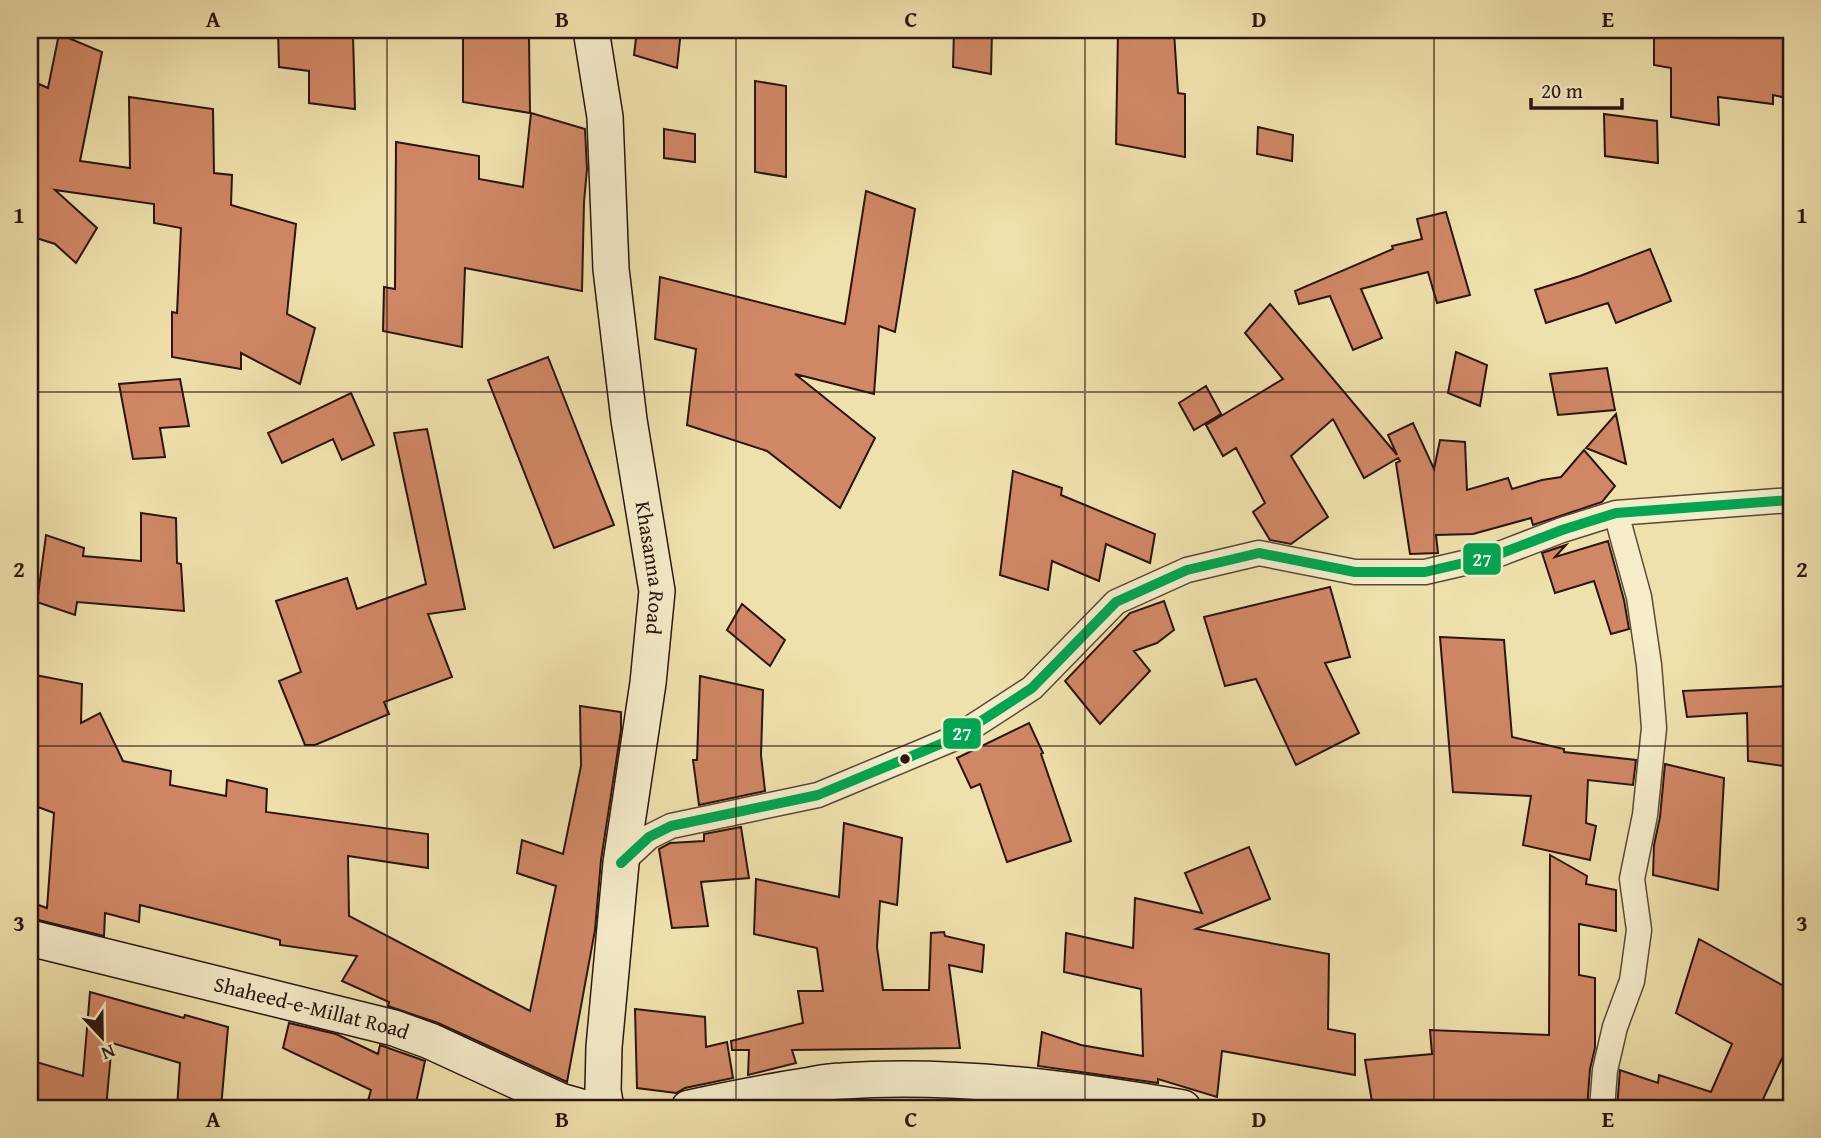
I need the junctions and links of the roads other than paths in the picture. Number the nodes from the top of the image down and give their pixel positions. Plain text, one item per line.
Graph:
1 (592, 30) edge
2 (1791, 500) edge
3 (1616, 513) junction
4 (621, 863) junction
5 (30, 938) edge
6 (585, 1108) edge
7 (606, 1108) edge
8 (689, 1108) edge
9 (1183, 1108) edge
10 (1602, 1108) edge

1 - 4 street, Khasanna Road
2 - 3 street
3 - 4 street
3 - 10 street
4 - 7 street, Khasanna Road
5 - 6 street, Shaheed-e-Millat Road
8 - 9 street

